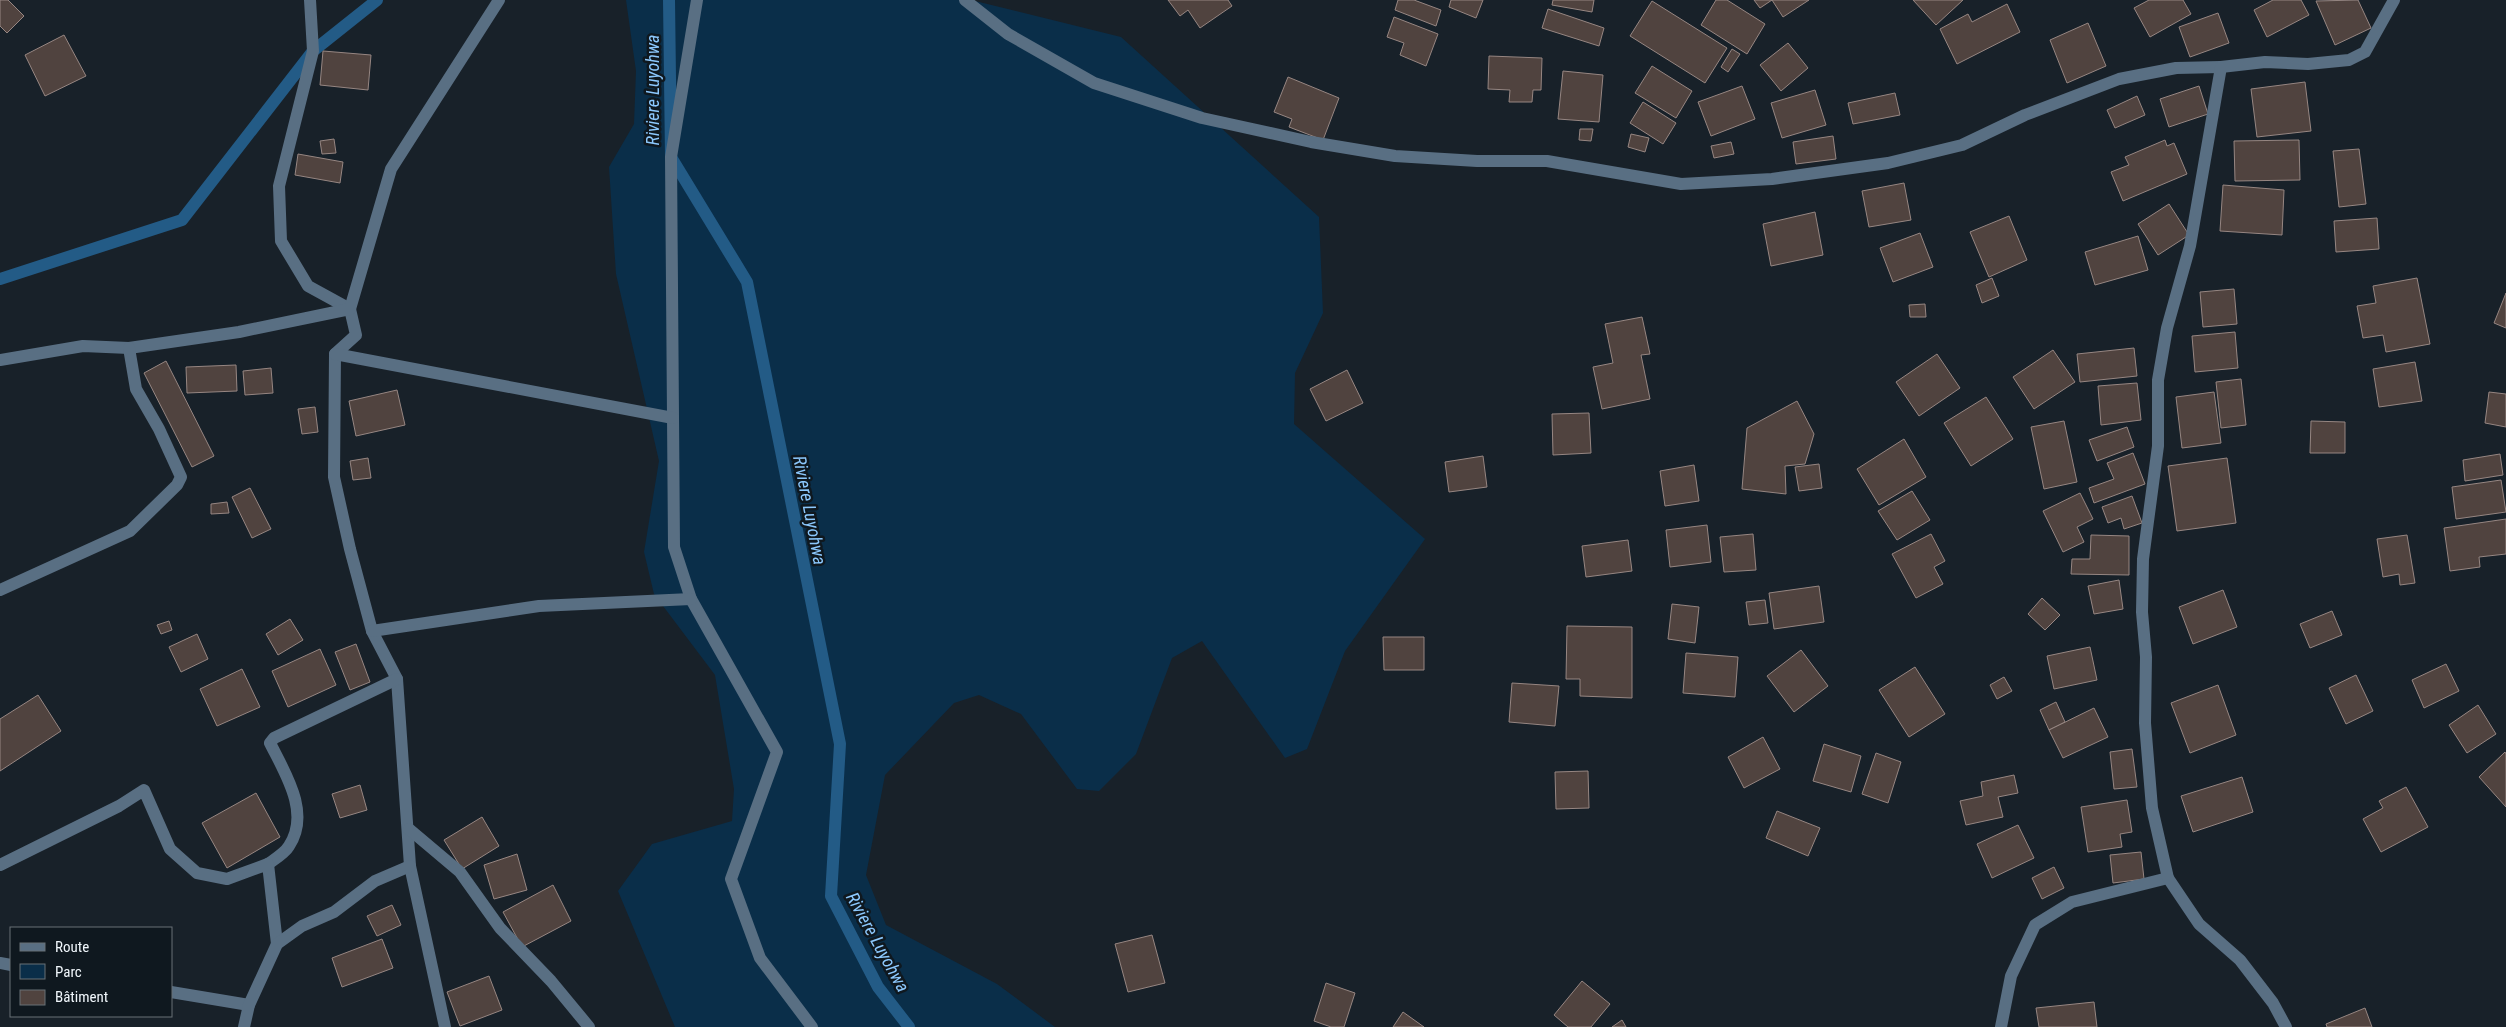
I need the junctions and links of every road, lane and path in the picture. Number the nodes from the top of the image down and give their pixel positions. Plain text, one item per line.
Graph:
1 (310, 0) edge
2 (499, 0) edge
3 (697, 0) edge
4 (965, 0) edge
5 (2394, 0) edge
6 (2221, 67) junction
7 (350, 309) junction
8 (129, 348) junction
9 (335, 354) junction
10 (0, 360) edge
11 (672, 418) junction
12 (0, 590) edge
13 (691, 599) junction
14 (372, 631) junction
15 (398, 679) junction
16 (409, 829) junction
17 (268, 864) junction
18 (0, 865) edge
19 (410, 866) junction
20 (2168, 878) junction
21 (278, 944) junction
22 (172, 992) edge
23 (249, 1006) junction
24 (244, 1027) edge
25 (445, 1027) edge
26 (589, 1027) edge
27 (812, 1027) edge
28 (2000, 1027) edge
29 (2286, 1027) edge

1 - 7 street
2 - 7 street
3 - 11 street
4 - 6 street
5 - 6 street
6 - 20 street
7 - 8 street
7 - 9 street
8 - 10 street
8 - 12 street
9 - 11 street
9 - 14 street
11 - 13 street
13 - 14 street
13 - 27 street
14 - 15 street
15 - 16 street
15 - 17 street
16 - 19 street
16 - 26 street
17 - 18 street
17 - 21 street
19 - 21 street
19 - 25 street
20 - 28 street
20 - 29 street
21 - 23 street
22 - 23 street
23 - 24 street

